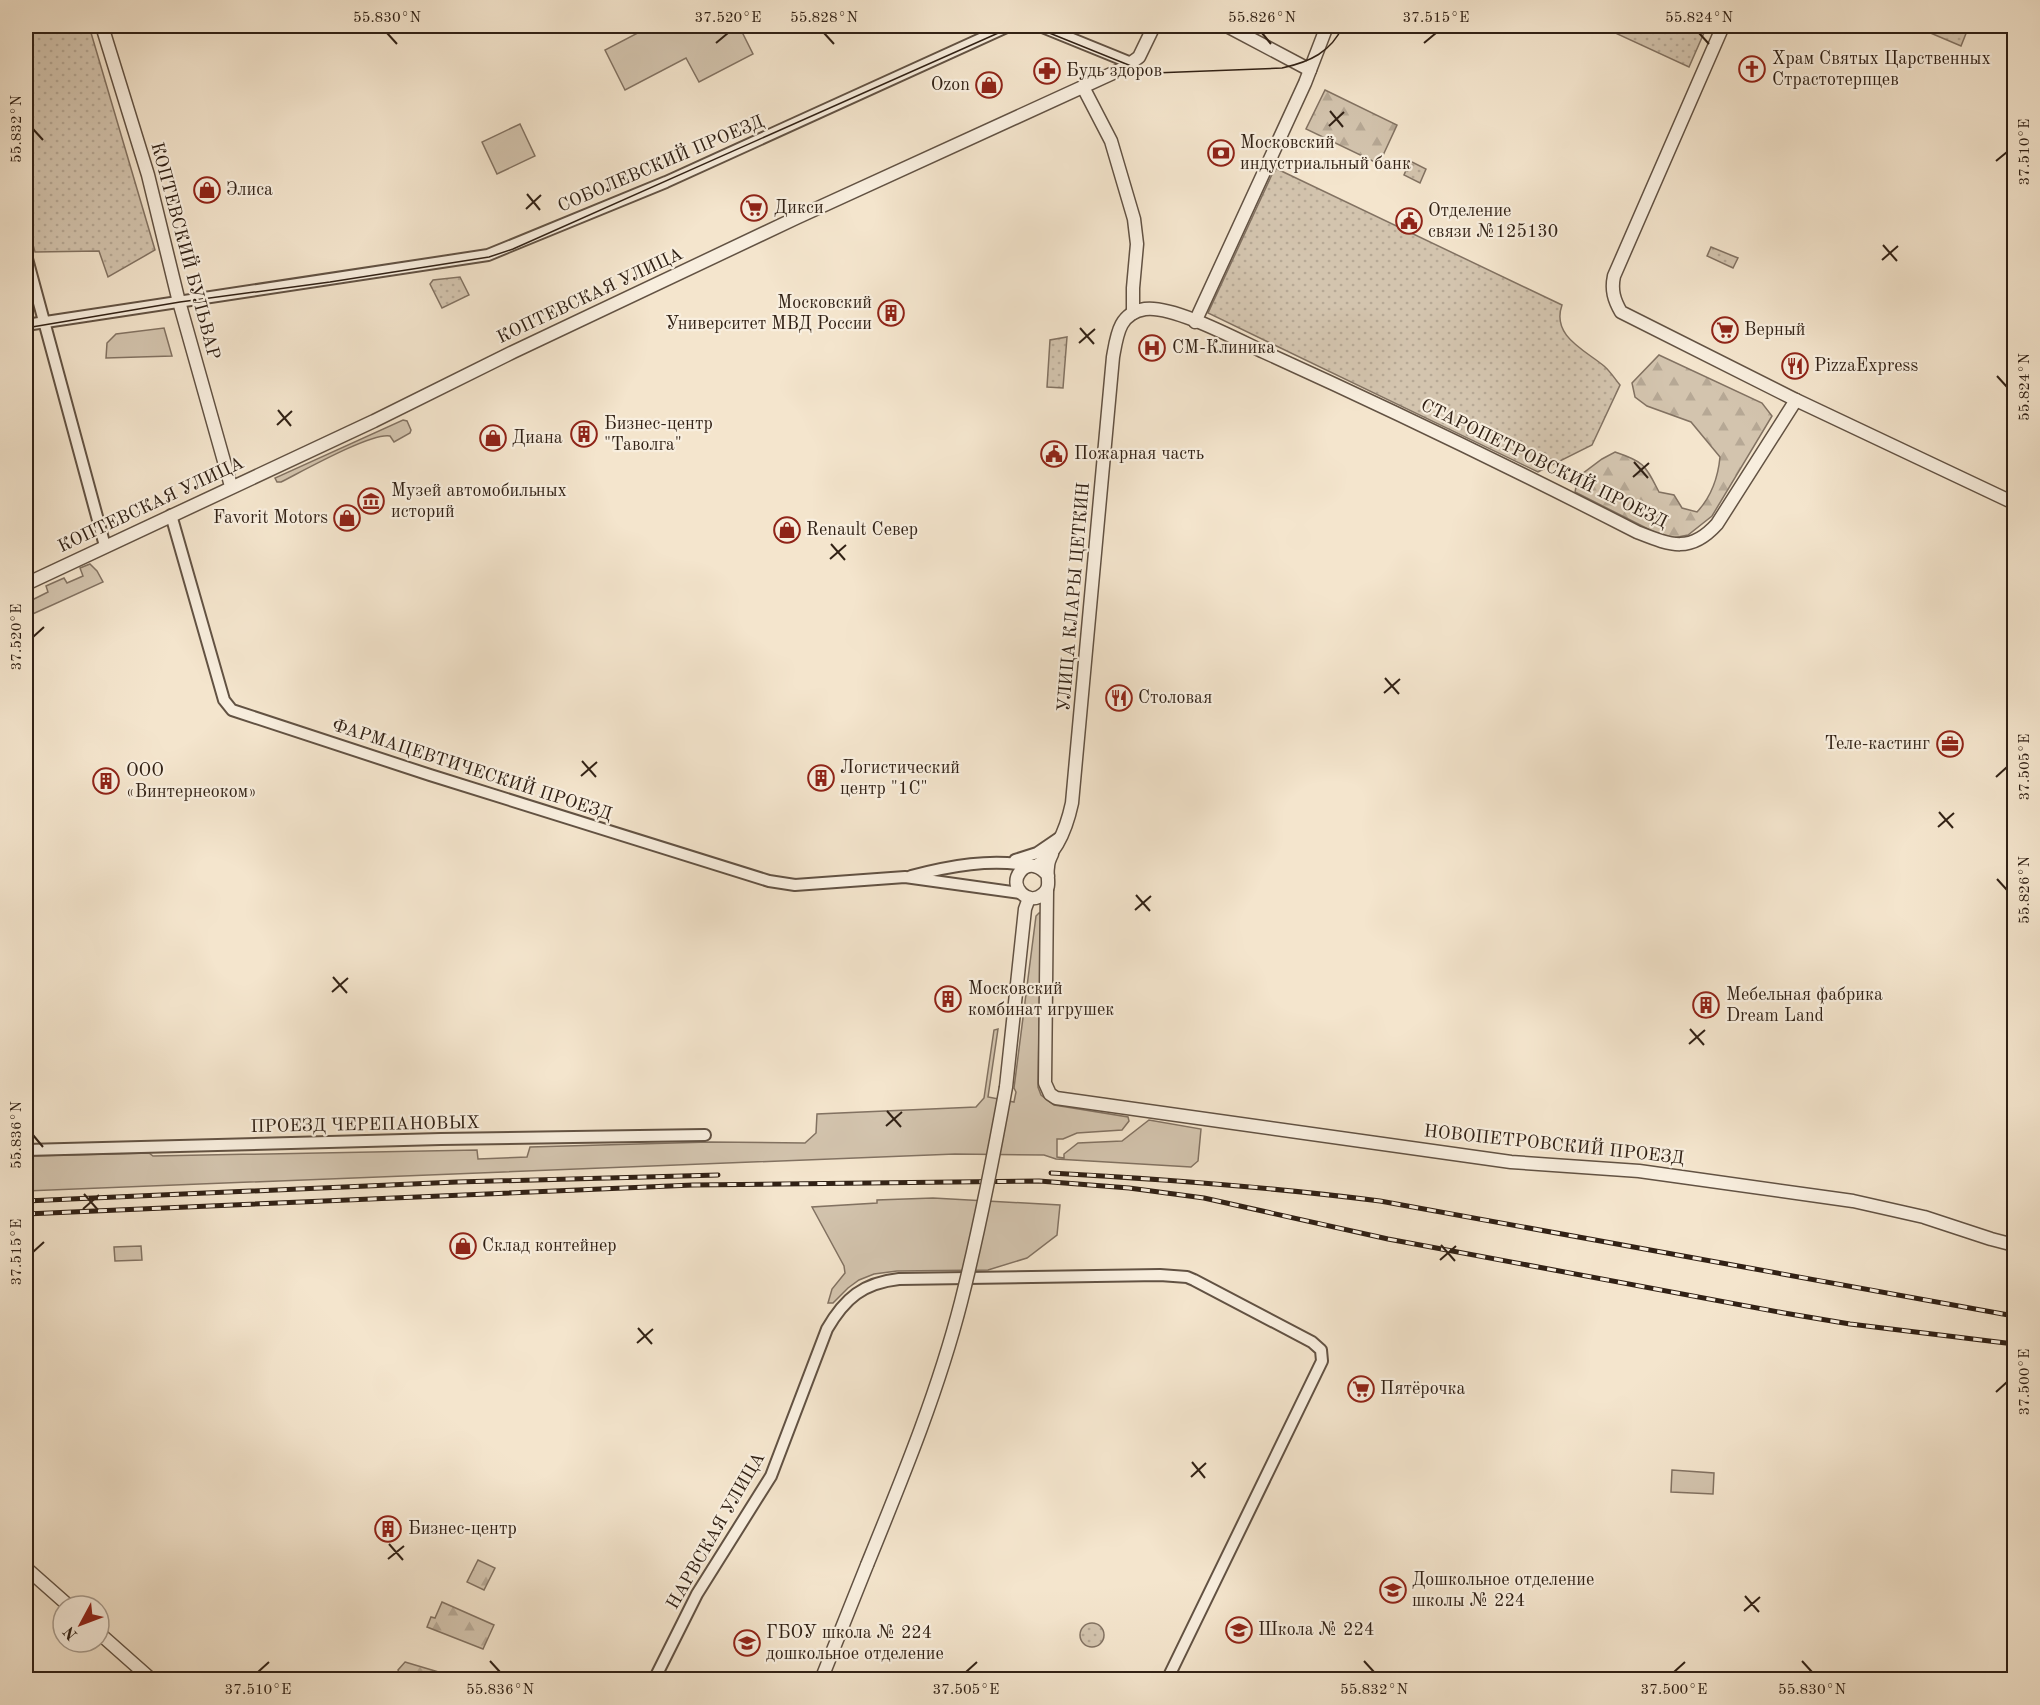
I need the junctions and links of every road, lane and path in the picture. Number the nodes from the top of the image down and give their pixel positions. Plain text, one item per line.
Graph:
1 (102, 26) edge
2 (1009, 26) edge
3 (1040, 26) edge
4 (1154, 26) edge
5 (1227, 26) edge
6 (1327, 26) edge
7 (1723, 26) edge
8 (1131, 63) junction
9 (1310, 70) junction
10 (1083, 87) junction
11 (26, 255) edge
12 (179, 300) junction
13 (1133, 313) junction
14 (44, 322) junction
15 (1195, 322) junction
16 (26, 325) edge
17 (1796, 400) junction
18 (231, 486) junction
19 (2014, 503) edge
20 (171, 515) junction
21 (105, 546) junction
22 (26, 584) edge
23 (1063, 833) junction
24 (1053, 850) junction
25 (1009, 862) junction
26 (1033, 866) junction
27 (1048, 876) junction
28 (905, 877) junction
29 (1047, 891) junction
30 (1025, 896) junction
31 (705, 1135) dead end
32 (26, 1150) edge
33 (2014, 1245) edge
34 (26, 1568) edge
35 (55, 1594) edge
36 (111, 1644) edge
37 (152, 1680) edge
38 (654, 1680) edge
39 (821, 1680) edge
40 (1167, 1680) edge

1 - 12 street, КОПТЕВСКИЙ БУЛЬВАР
2 - 12 street, СОБОЛЕВСКИЙ ПРОЕЗД
3 - 8 street
4 - 8 street, КОПТЕВСКАЯ УЛИЦА
5 - 9 street
6 - 9 street
7 - 17 street
8 - 10 street, КОПТЕВСКАЯ УЛИЦА
9 - 15 street
10 - 13 street
10 - 18 street, КОПТЕВСКАЯ УЛИЦА
11 - 14 street
12 - 14 street, СОБОЛЕВСКИЙ ПРОЕЗД
12 - 18 street, КОПТЕВСКИЙ БУЛЬВАР
13 - 15 street
13 - 23 street, УЛИЦА КЛАРЫ ЦЕТКИН
14 - 16 street, СОБОЛЕВСКИЙ ПРОЕЗД
14 - 21 street
15 - 17 street, СТАРОПЕТРОВСКИЙ ПРОЕЗД
17 - 19 street
18 - 20 street, КОПТЕВСКАЯ УЛИЦА
20 - 21 street, КОПТЕВСКАЯ УЛИЦА
20 - 28 street, ФАРМАЦЕВТИЧЕСКИЙ ПРОЕЗД
21 - 22 street, КОПТЕВСКАЯ УЛИЦА
23 - 24 street, УЛИЦА КЛАРЫ ЦЕТКИН
23 - 25 street, ФАРМАЦЕВТИЧЕСКИЙ ПРОЕЗД
24 - 26 street, УЛИЦА КЛАРЫ ЦЕТКИН
24 - 27 street, УЛИЦА КЛАРЫ ЦЕТКИН
25 - 26 street, ФАРМАЦЕВТИЧЕСКИЙ ПРОЕЗД
25 - 28 street, ФАРМАЦЕВТИЧЕСКИЙ ПРОЕЗД
26 - 27 street
26 - 30 street
27 - 29 street
28 - 30 street, ФАРМАЦЕВТИЧЕСКИЙ ПРОЕЗД
29 - 30 street
29 - 33 street, НОВОПЕТРОВСКИЙ ПРОЕЗД
30 - 39 street, bridge
31 - 32 street, ПРОЕЗД ЧЕРЕПАНОВЫХ
34 - 35 street
36 - 37 street
38 - 40 street, НАРВСКАЯ УЛИЦА

